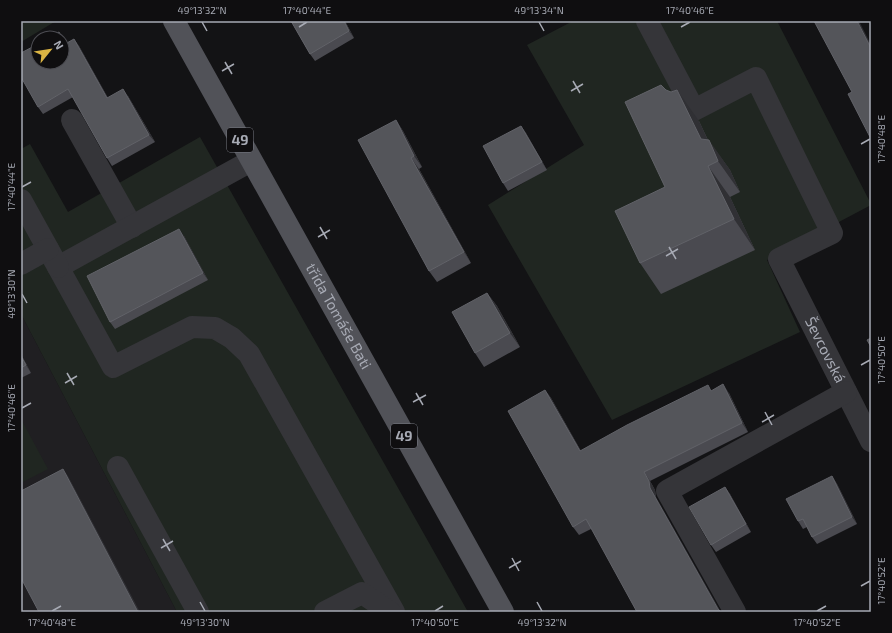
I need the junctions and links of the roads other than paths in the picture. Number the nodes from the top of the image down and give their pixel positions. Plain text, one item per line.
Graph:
1 (174, 21) edge
2 (647, 21) edge
3 (72, 120) dead end
4 (251, 160) junction
5 (21, 200) edge
6 (132, 226) junction
7 (53, 258) junction
8 (21, 264) edge
9 (846, 392) junction
10 (871, 441) edge
11 (118, 467) dead end
12 (198, 612) edge
13 (325, 612) edge
14 (390, 612) edge
15 (394, 612) edge
16 (503, 612) edge
17 (735, 612) edge

1 - 4 main road, třída Tomáše Bati / 49
2 - 9 street, Ševcovská
3 - 6 street
4 - 6 street
4 - 16 main road, třída Tomáše Bati / 49
5 - 7 street
6 - 7 street
7 - 8 street
7 - 15 street
9 - 10 street, Ševcovská
9 - 17 street
11 - 12 street
13 - 14 street

